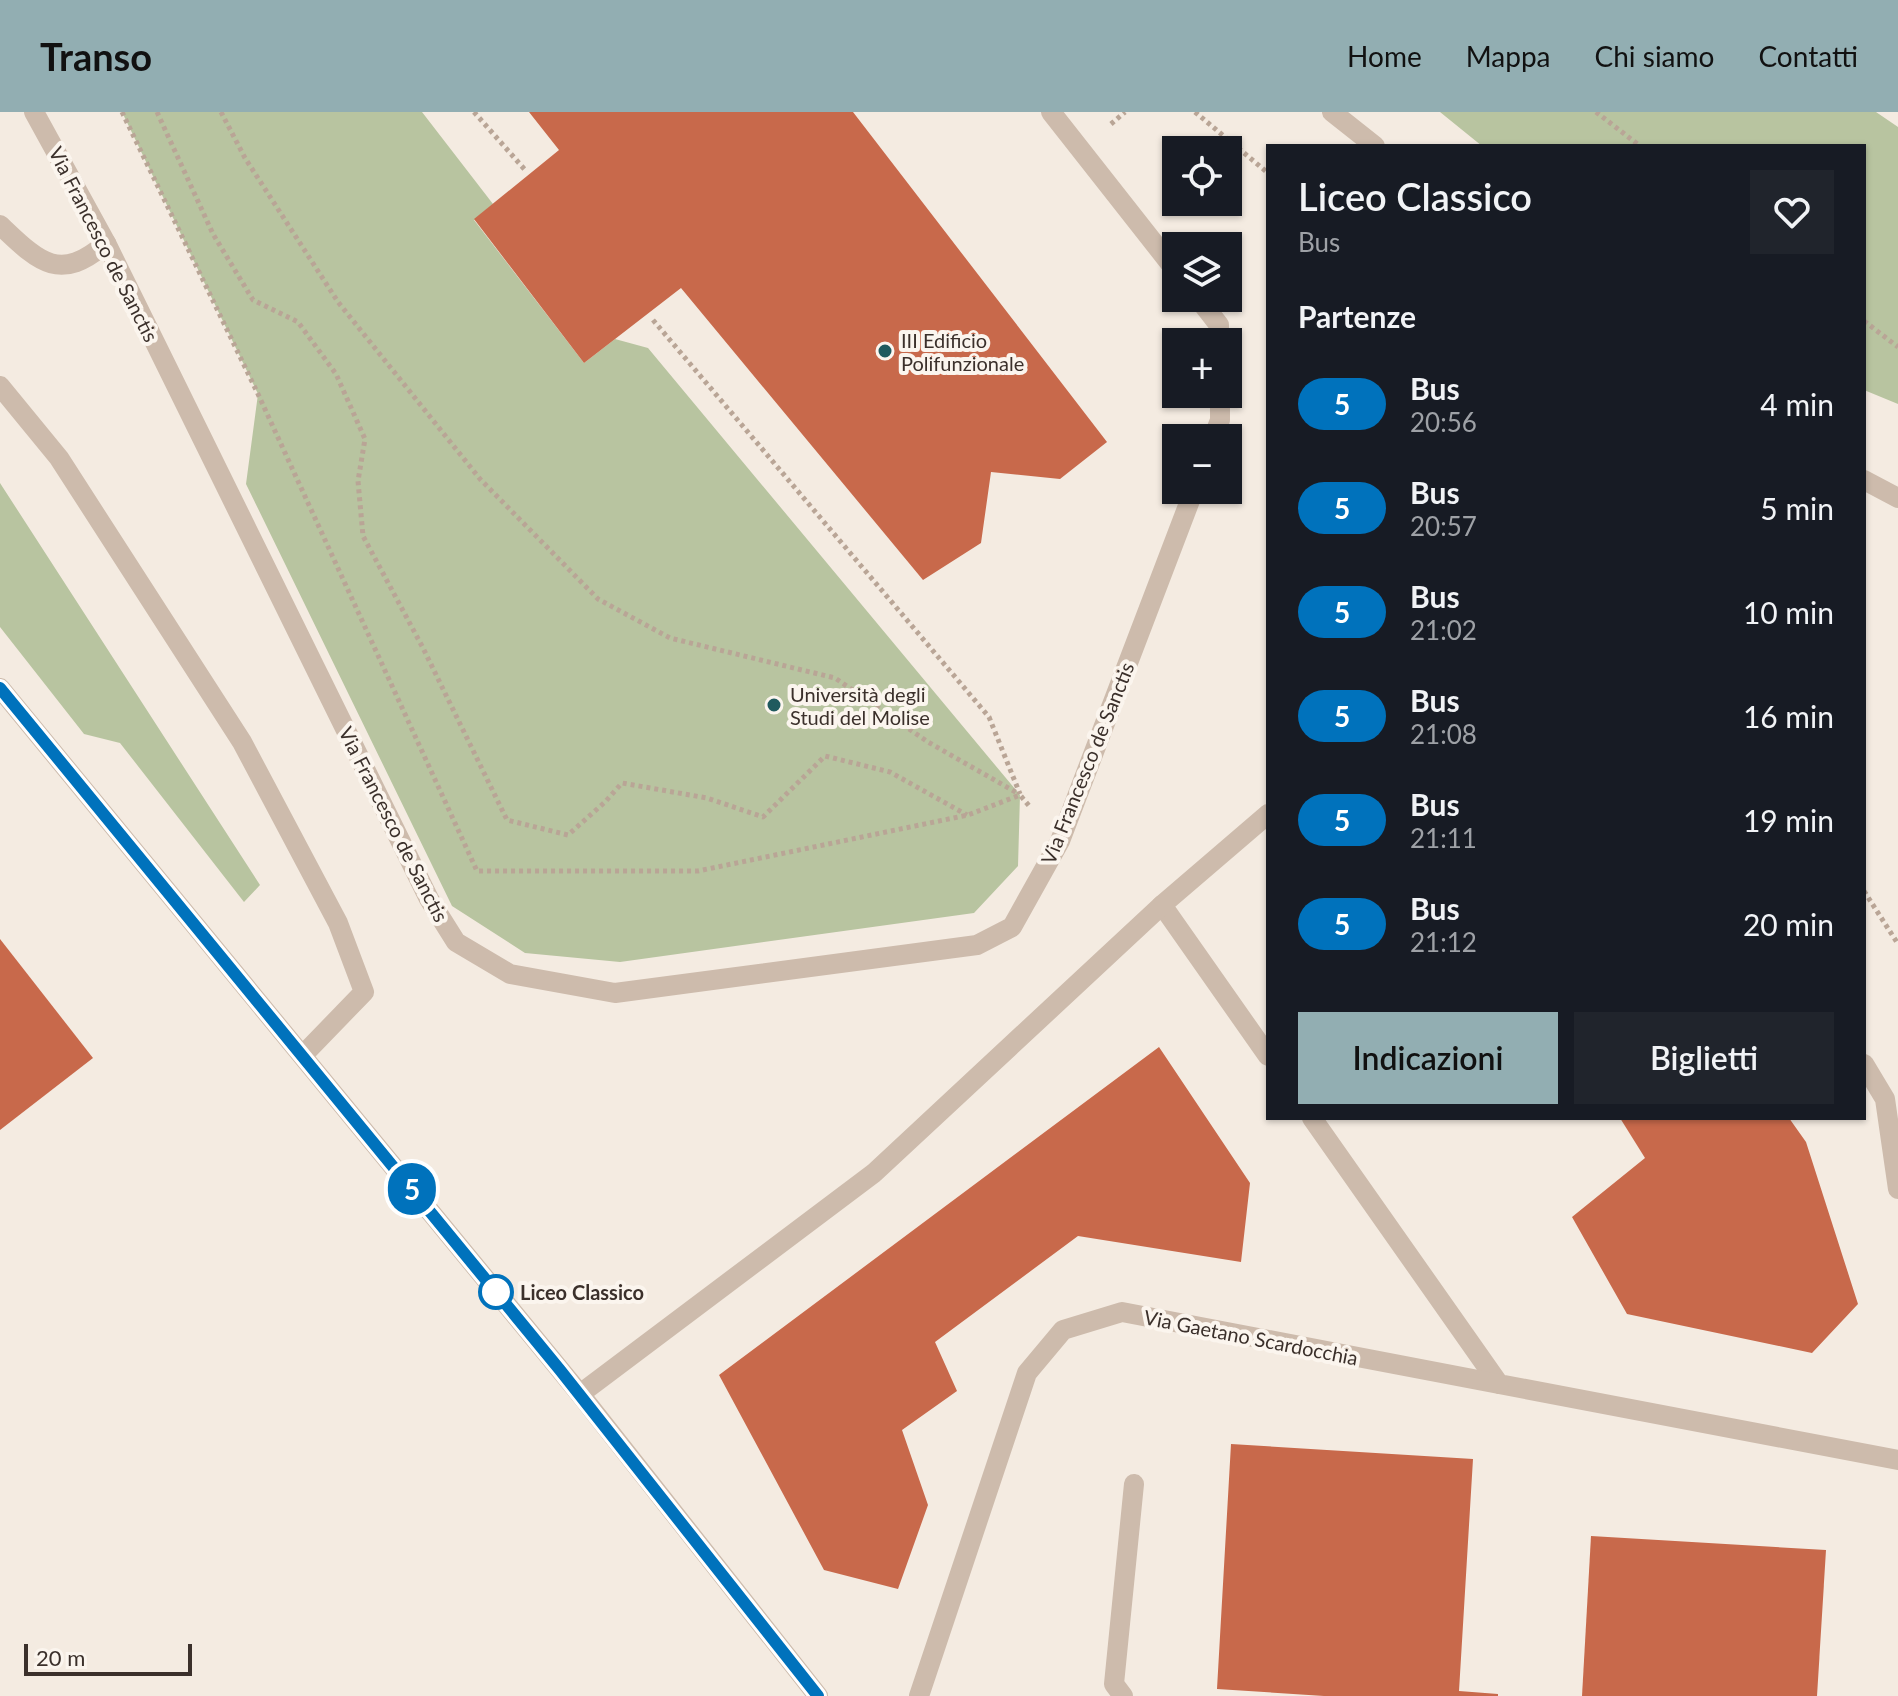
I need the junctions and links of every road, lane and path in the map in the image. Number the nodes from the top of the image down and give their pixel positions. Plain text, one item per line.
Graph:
1 (34, 112) edge
2 (122, 112) edge
3 (157, 112) edge
4 (221, 112) edge
5 (474, 112) edge
6 (1051, 112) edge
7 (1195, 112) edge
8 (1332, 112) edge
9 (1596, 112) edge
10 (1372, 144) edge
11 (1637, 144) edge
12 (526, 171) dead end
13 (1266, 171) edge
14 (0, 225) edge
15 (106, 243) junction
16 (1162, 253) edge
17 (653, 320) dead end
18 (1866, 323) edge
19 (1898, 347) edge
20 (0, 386) edge
21 (1866, 481) edge
22 (1898, 498) edge
23 (1189, 504) edge
24 (0, 688) edge
25 (1020, 795) junction
26 (968, 815) junction
27 (1266, 816) edge
28 (1060, 841) junction
29 (1866, 894) edge
30 (1162, 905) junction
31 (1898, 944) edge
32 (1266, 1053) edge
33 (303, 1055) junction
34 (1866, 1067) edge
35 (1313, 1120) edge
36 (1898, 1189) edge
37 (1499, 1384) junction
38 (580, 1394) junction
39 (1898, 1460) edge
40 (1134, 1484) dead end
41 (818, 1696) edge
42 (919, 1696) edge
43 (1123, 1696) edge

1 - 15 street, Via Francesco de Sanctis
2 - 26 path
3 - 26 path
4 - 25 path
5 - 12 path
6 - 16 street
7 - 13 path
8 - 10 street
9 - 11 path
14 - 15 street
15 - 28 street, Via Francesco de Sanctis
17 - 25 path
18 - 19 path
20 - 33 street
21 - 22 street
23 - 28 street, Via Francesco de Sanctis
24 - 33 street
25 - 26 path
25 - 28 path
27 - 30 street
29 - 31 path
30 - 32 street
30 - 38 street
33 - 38 street
34 - 36 street
35 - 37 street
37 - 39 street, Via Gaetano Scardocchia
37 - 42 street, Via Gaetano Scardocchia
38 - 41 street
40 - 43 street

